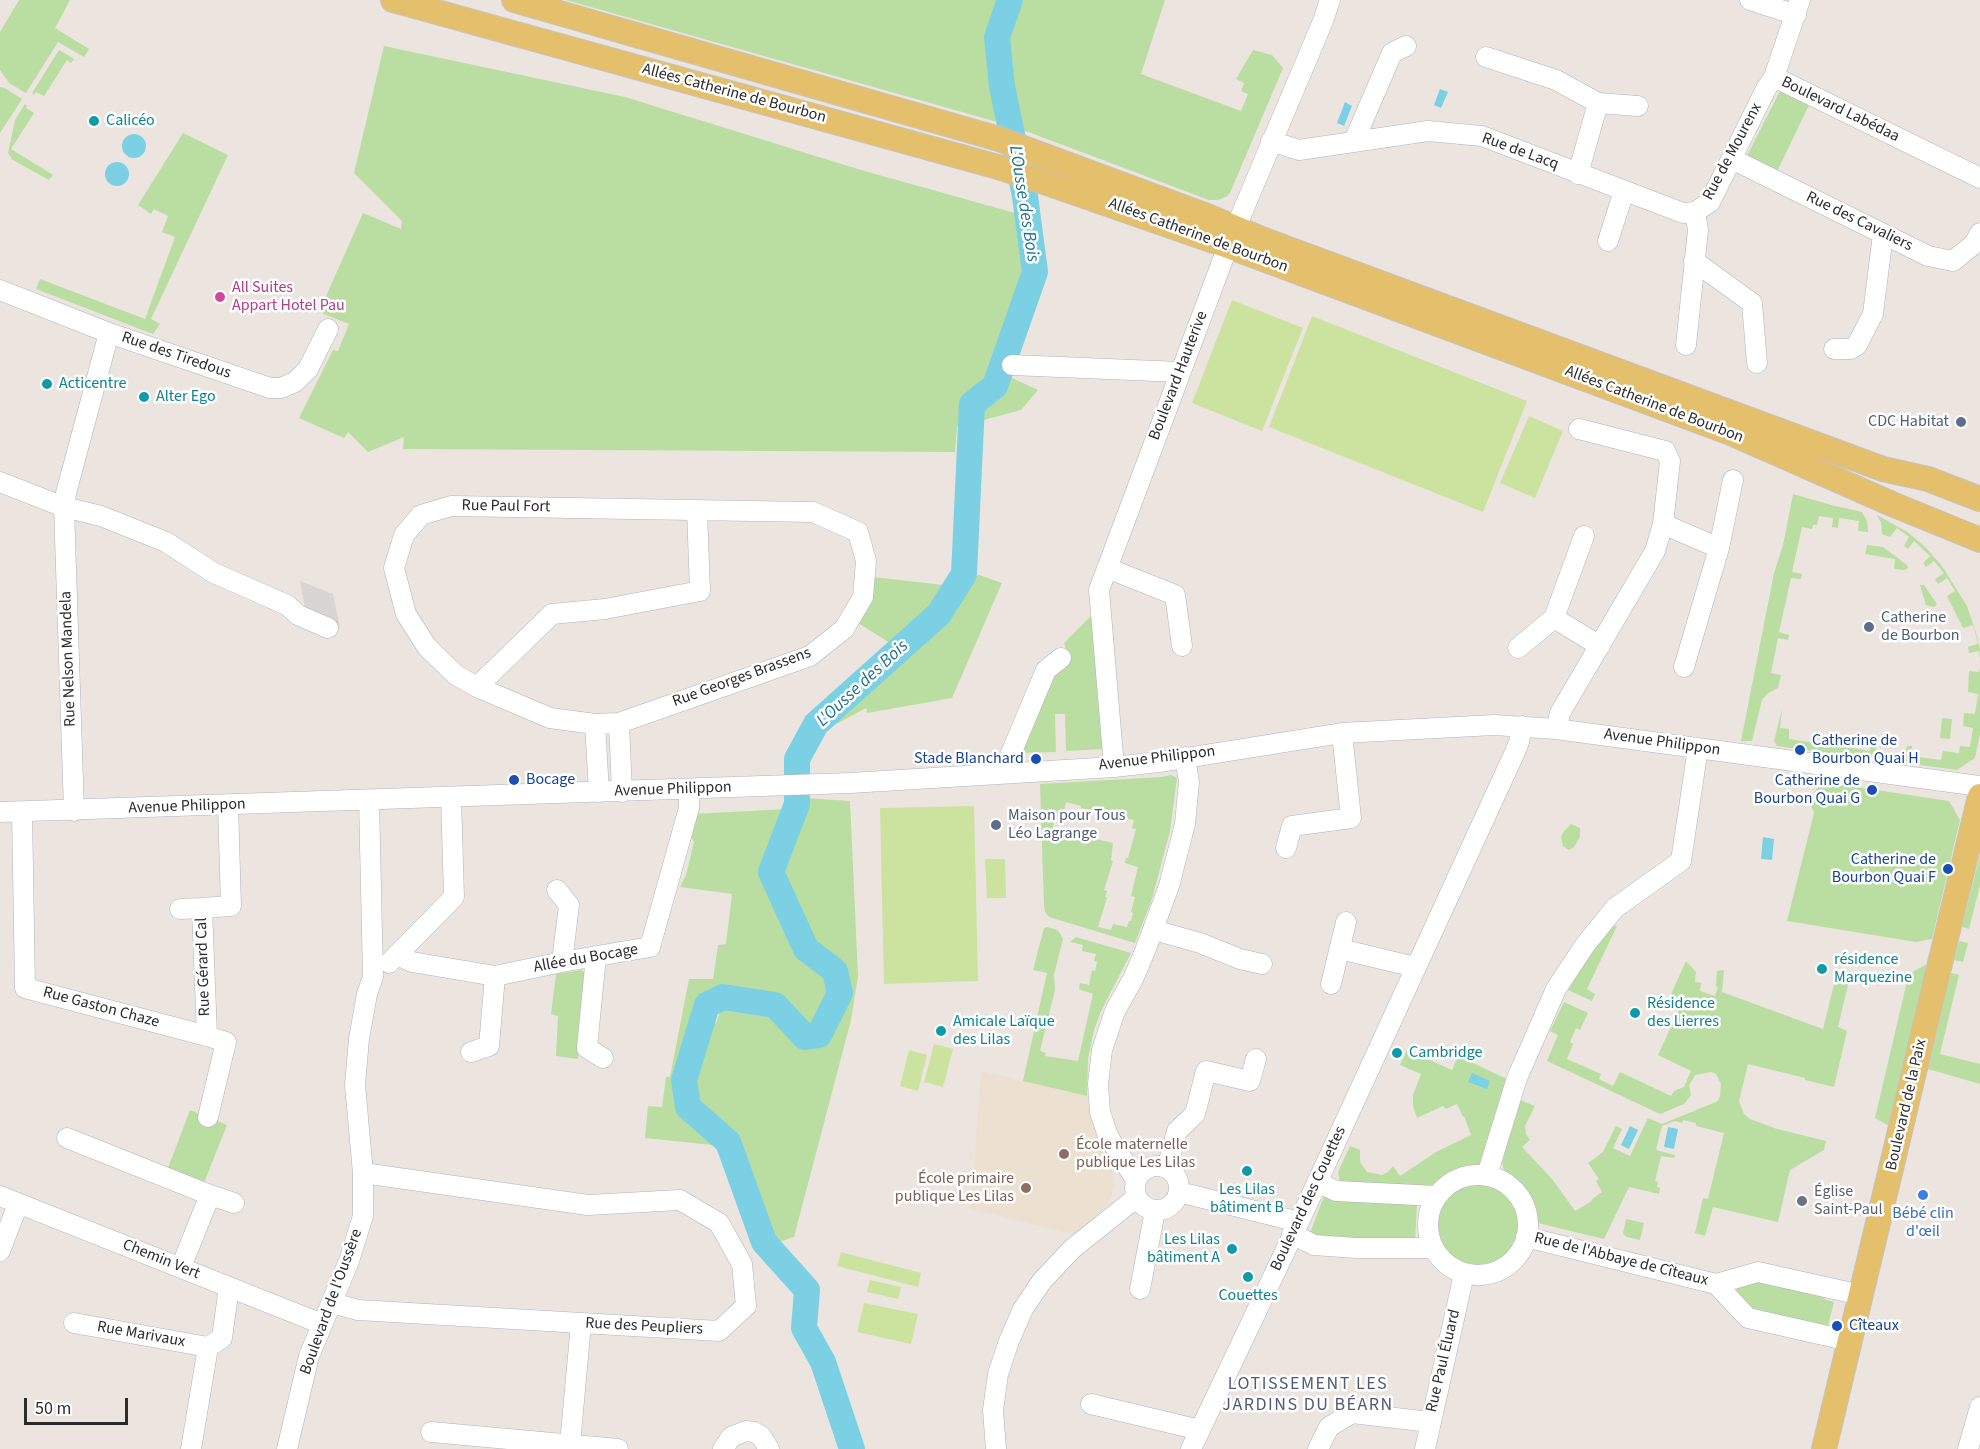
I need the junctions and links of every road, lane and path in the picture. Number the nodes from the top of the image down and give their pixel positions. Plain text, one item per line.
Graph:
1 (393, 0) edge
2 (514, 0) edge
3 (1330, 0) edge
4 (1750, 0) edge
5 (1798, 7) edge
6 (1406, 46) dead end
7 (1486, 57) dead end
8 (1774, 77) junction
9 (1598, 103) junction
10 (1638, 106) dead end
11 (1272, 141) junction
12 (1354, 141) junction
13 (1732, 159) junction
14 (1578, 174) junction
15 (1980, 178) edge
16 (1624, 191) junction
17 (1695, 212) junction
18 (1980, 233) edge
19 (1883, 234) junction
20 (1232, 237) junction
21 (1608, 241) dead end
22 (1694, 261) junction
23 (0, 290) edge
24 (328, 329) dead end
25 (110, 333) junction
26 (1686, 345) dead end
27 (1834, 349) dead end
28 (1757, 363) dead end
29 (1012, 365) dead end
30 (1180, 372) junction
31 (1579, 429) dead end
32 (1733, 480) dead end
33 (0, 482) edge
34 (1980, 499) edge
35 (64, 507) junction
36 (697, 510) junction
37 (1663, 524) junction
38 (1584, 536) dead end
39 (1980, 540) edge
40 (1719, 548) junction
41 (1107, 568) junction
42 (1554, 618) junction
43 (328, 627) dead end
44 (1182, 646) dead end
45 (1600, 646) junction
46 (1518, 648) dead end
47 (1062, 658) dead end
48 (1684, 666) dead end
49 (477, 687) junction
50 (620, 723) junction
51 (595, 724) junction
52 (1522, 726) junction
53 (1556, 729) junction
54 (1342, 733) junction
55 (1698, 748) junction
56 (1185, 757) junction
57 (1114, 766) junction
58 (1008, 772) junction
59 (1980, 786) edge
60 (689, 789) junction
61 (599, 792) junction
62 (622, 792) junction
63 (1980, 796) edge
64 (451, 797) junction
65 (369, 800) junction
66 (228, 805) junction
67 (74, 811) junction
68 (0, 812) edge
69 (22, 812) junction
70 (1286, 848) dead end
71 (557, 890) dead end
72 (202, 908) junction
73 (180, 909) dead end
74 (1346, 922) dead end
75 (1154, 930) junction
76 (1340, 949) junction
77 (398, 955) junction
78 (596, 956) junction
79 (562, 962) junction
80 (1262, 964) dead end
81 (1415, 968) junction
82 (495, 976) junction
83 (373, 977) junction
84 (1331, 984) dead end
85 (207, 1036) junction
86 (471, 1052) dead end
87 (603, 1058) dead end
88 (1256, 1059) dead end
89 (208, 1117) dead end
90 (67, 1138) dead end
91 (1167, 1168) junction
92 (363, 1173) junction
93 (1487, 1175) junction
94 (1317, 1182) junction
95 (1136, 1189) junction
96 (1179, 1192) junction
97 (210, 1195) junction
98 (0, 1196) edge
99 (1437, 1196) junction
100 (18, 1203) junction
101 (234, 1203) dead end
102 (1155, 1211) junction
103 (1296, 1228) junction
104 (1526, 1237) junction
105 (1433, 1248) junction
106 (0, 1251) edge
107 (180, 1267) junction
108 (1464, 1274) junction
109 (1716, 1284) junction
110 (229, 1287) junction
111 (1140, 1289) dead end
112 (1861, 1295) junction
113 (332, 1303) junction
114 (74, 1323) dead end
115 (322, 1324) junction
116 (581, 1324) junction
117 (1850, 1341) junction
118 (208, 1347) junction
119 (1091, 1404) dead end
120 (1980, 1407) edge
121 (1430, 1422) junction
122 (1200, 1430) junction
123 (431, 1432) dead end
124 (570, 1444) junction
125 (191, 1449) edge
126 (287, 1449) edge
127 (618, 1449) edge
128 (723, 1449) edge
129 (769, 1449) edge
130 (996, 1449) edge
131 (1191, 1449) edge
132 (1318, 1449) edge
133 (1425, 1449) edge
134 (1824, 1449) edge
135 (1968, 1449) edge

1 - 20 main road, Allées Catherine de Bourbon
2 - 20 main road, Allées Catherine de Bourbon
3 - 11 street, Boulevard Hauterive
4 - 5 street
5 - 8 street, Boulevard Labédaa
6 - 12 street
7 - 9 street
8 - 13 street, Rue de Mourenx
8 - 15 street, Boulevard Labédaa
9 - 10 street
9 - 14 street, Rue de Lacq
11 - 12 street, Rue de Lacq
11 - 20 street, Boulevard Hauterive
12 - 14 street, Rue de Lacq
13 - 17 street, Rue de Mourenx
13 - 19 street, Rue des Cavaliers
14 - 16 street, Rue de Lacq
16 - 17 street, Rue de Lacq
16 - 21 street
17 - 22 street, Rue de Mourenx
18 - 19 street, Rue des Cavaliers
19 - 27 street
20 - 30 street, Boulevard Hauterive
20 - 34 main road, Allées Catherine de Bourbon
20 - 39 main road, Allées Catherine de Bourbon
22 - 26 street, Rue de Mourenx
22 - 28 street
23 - 25 street, Rue des Tiredous
24 - 25 street, Rue des Tiredous
25 - 35 street, Rue Nelson Mandela
29 - 30 street
30 - 41 street, Boulevard Hauterive
31 - 37 street
32 - 40 street
33 - 35 street
35 - 43 street
35 - 67 street, Rue Nelson Mandela
36 - 49 street
36 - 49 street, Rue Paul Fort
36 - 50 street, Rue Georges Brassens
37 - 40 street
37 - 45 street
38 - 42 street
40 - 48 street
41 - 44 street
41 - 57 street, Boulevard Hauterive
42 - 45 street
42 - 46 street
45 - 53 street
47 - 58 street
49 - 51 street, Rue Georges Brassens
50 - 51 street, Rue Georges Brassens
50 - 62 street
51 - 61 street
52 - 53 street, Avenue Philippon
52 - 54 street, Avenue Philippon
52 - 81 street, Boulevard des Couettes
53 - 55 street, Avenue Philippon
54 - 56 street, Avenue Philippon
54 - 70 street
55 - 59 street, Avenue Philippon
55 - 93 street
56 - 57 street, Avenue Philippon
56 - 75 street
57 - 58 street, Avenue Philippon
58 - 60 street, Avenue Philippon
60 - 62 street, Avenue Philippon
60 - 78 street, Allée du Bocage
61 - 62 street, Avenue Philippon
61 - 64 street, Avenue Philippon
63 - 112 main road, Boulevard de la Paix
64 - 65 street, Avenue Philippon
64 - 77 street
65 - 66 street, Avenue Philippon
65 - 83 street, Boulevard de l'Oussère
66 - 67 street, Avenue Philippon
66 - 72 street, Rue Gérard Cal
67 - 69 street, Avenue Philippon
68 - 69 street, Avenue Philippon
69 - 85 street, Rue Gaston Chaze
71 - 79 street
72 - 73 street, Rue Gérard Cal
72 - 85 street, Rue Gérard Cal
74 - 76 street
75 - 80 street
75 - 95 street
76 - 81 street
76 - 84 street
77 - 82 street, Allée du Bocage
77 - 83 street
78 - 79 street, Allée du Bocage
78 - 87 street
79 - 82 street, Allée du Bocage
81 - 94 street, Boulevard des Couettes
82 - 86 street
83 - 92 street, Boulevard de l'Oussère
85 - 89 street, Rue Gérard Cal
88 - 91 street
90 - 97 street
91 - 95 street
91 - 96 street
92 - 113 street, Boulevard de l'Oussère
92 - 116 street, Rue des Peupliers
93 - 99 street
93 - 104 street
94 - 99 street
94 - 103 street, Boulevard des Couettes
95 - 102 street
95 - 130 street
96 - 102 street
96 - 103 street
97 - 101 street
97 - 107 street
98 - 100 street, Chemin Vert
99 - 105 street
100 - 106 street
100 - 107 street, Chemin Vert
102 - 111 street
103 - 105 street
103 - 122 street, Boulevard des Couettes
104 - 108 street
104 - 109 street, Rue de l'Abbaye de Cîteaux
105 - 108 street
107 - 110 street, Chemin Vert
108 - 121 street, Rue Paul Éluard
109 - 112 street, Rue de l'Abbaye de Cîteaux
109 - 117 street, Rue de l'Abbaye de Cîteaux
110 - 115 street, Chemin Vert
110 - 118 street, Rue Marivaux
112 - 117 main road, Boulevard de la Paix
113 - 115 street, Boulevard de l'Oussère
113 - 116 street, Rue des Peupliers
114 - 118 street, Rue Marivaux
115 - 126 street, Boulevard de l'Oussère
116 - 124 street
117 - 134 main road, Boulevard de la Paix
118 - 125 street, Rue Marivaux
119 - 122 street
120 - 135 street
121 - 132 street
121 - 133 street, Rue Paul Éluard
122 - 131 street, Boulevard des Couettes
123 - 124 street
124 - 127 street
128 - 129 street

